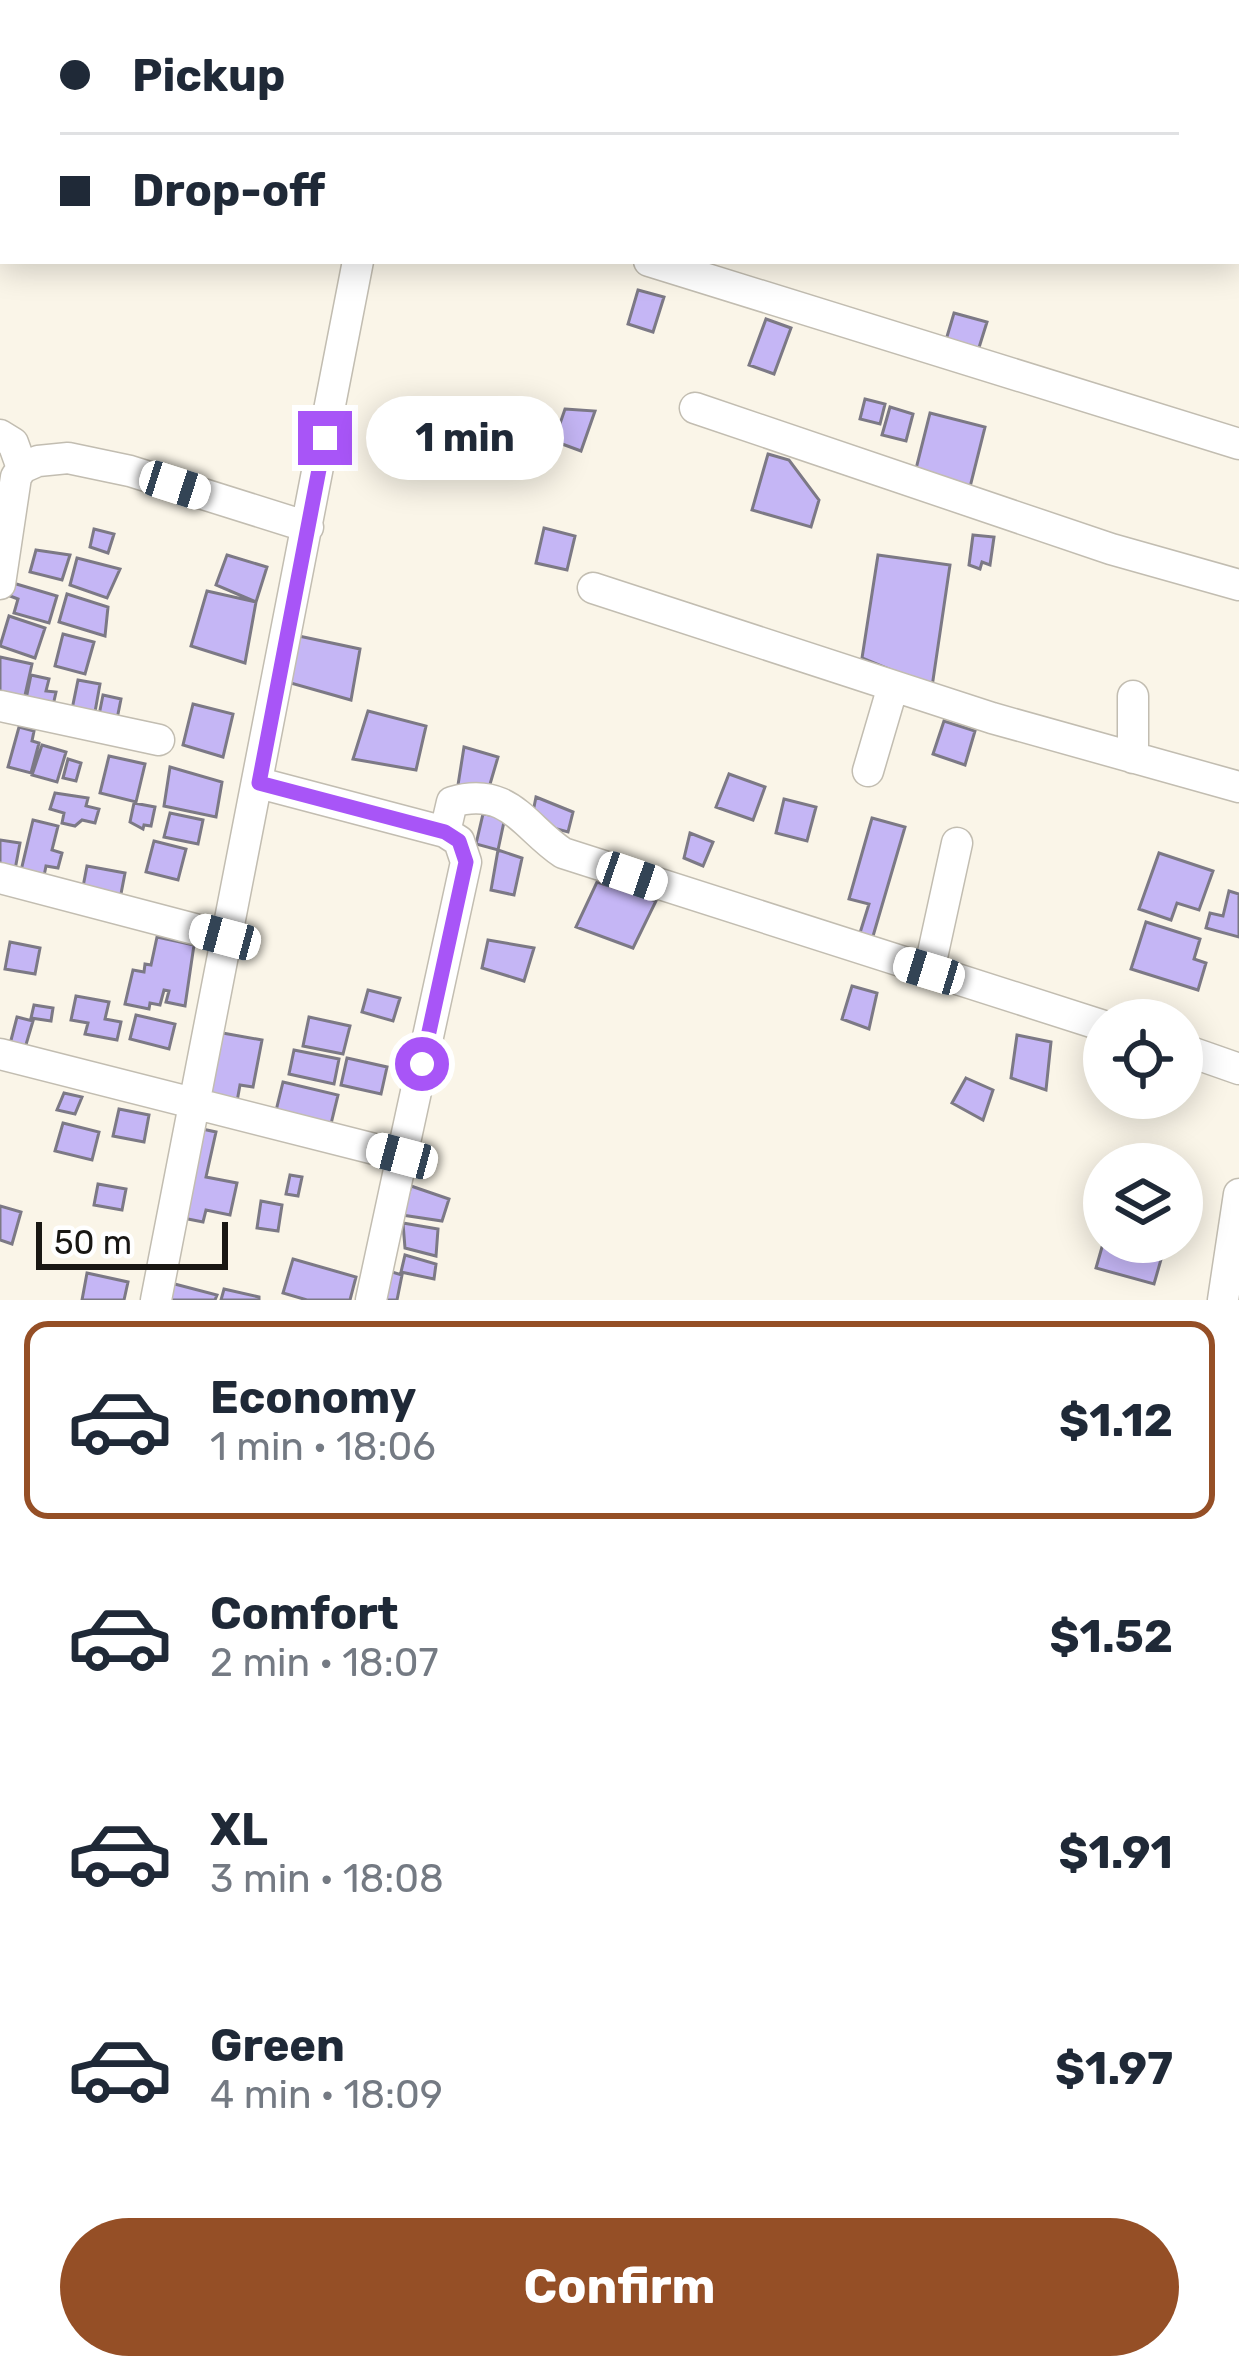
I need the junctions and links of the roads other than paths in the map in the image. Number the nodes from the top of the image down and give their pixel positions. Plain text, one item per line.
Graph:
1 (357, 264) edge
2 (659, 264) edge
3 (695, 408) dead end
4 (0, 435) edge
5 (1239, 444) edge
6 (22, 468) junction
7 (308, 527) junction
8 (0, 584) edge
9 (1239, 585) edge
10 (593, 588) dead end
11 (893, 686) junction
12 (1132, 696) dead end
13 (0, 706) edge
14 (159, 740) dead end
15 (1133, 758) junction
16 (868, 771) dead end
17 (259, 783) junction
18 (1239, 788) edge
19 (445, 832) junction
20 (957, 843) dead end
21 (0, 878) edge
22 (225, 937) junction
23 (929, 971) junction
24 (1083, 1019) edge
25 (0, 1054) edge
26 (1203, 1056) edge
27 (1239, 1069) edge
28 (194, 1103) junction
29 (402, 1156) junction
30 (1239, 1194) edge
31 (156, 1300) edge
32 (371, 1300) edge
33 (1223, 1300) edge

1 - 7 street
2 - 5 street
3 - 9 street
4 - 6 street
6 - 7 street
6 - 8 street
7 - 17 street
10 - 11 street
11 - 15 street
11 - 16 street
12 - 15 street
13 - 14 street
15 - 18 street
17 - 19 street
17 - 22 street
19 - 23 street
19 - 29 street
20 - 23 street
21 - 22 street
22 - 28 street
23 - 24 street
25 - 28 street
26 - 27 street
28 - 29 street
28 - 31 street
29 - 32 street
30 - 33 street

